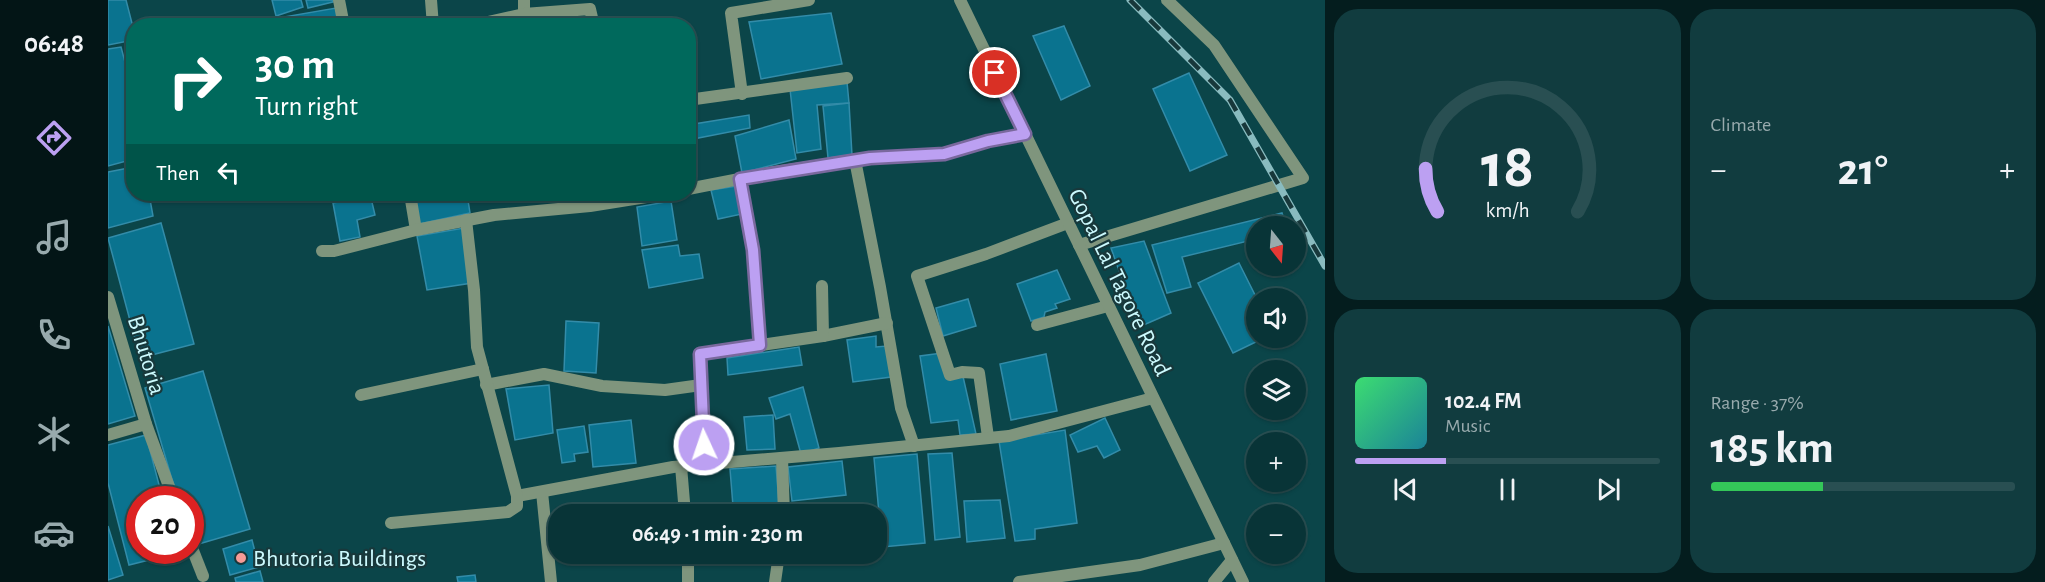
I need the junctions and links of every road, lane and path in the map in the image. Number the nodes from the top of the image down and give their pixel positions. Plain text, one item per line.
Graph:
1 (339, 0) edge
2 (431, 0) edge
3 (524, 0) edge
4 (809, 0) edge
5 (960, 0) edge
6 (1167, 0) edge
7 (590, 4) edge
8 (524, 14) junction
9 (342, 18) edge
10 (432, 18) edge
11 (506, 18) edge
12 (847, 78) dead end
13 (742, 94) junction
14 (696, 99) edge
15 (1025, 134) junction
16 (855, 160) junction
17 (740, 179) junction
18 (696, 187) edge
19 (411, 201) edge
20 (621, 201) edge
21 (466, 220) junction
22 (1068, 223) junction
23 (416, 230) junction
24 (1079, 245) junction
25 (322, 251) dead end
26 (822, 286) dead end
27 (108, 297) edge
28 (1108, 306) junction
29 (887, 323) junction
30 (1037, 325) dead end
31 (823, 336) junction
32 (760, 345) junction
33 (483, 369) junction
34 (486, 385) junction
35 (701, 385) junction
36 (361, 395) dead end
37 (1153, 398) junction
38 (146, 424) junction
39 (108, 435) edge
40 (988, 437) junction
41 (914, 446) junction
42 (782, 458) junction
43 (705, 465) junction
44 (681, 466) junction
45 (169, 486) edge
46 (542, 492) junction
47 (517, 496) junction
48 (684, 504) edge
49 (784, 504) edge
50 (391, 523) dead end
51 (1224, 543) junction
52 (1232, 560) junction
53 (198, 564) edge
54 (688, 564) edge
55 (778, 564) edge
56 (203, 576) dead end
57 (551, 582) edge
58 (688, 582) edge
59 (775, 582) edge
60 (1019, 582) edge
61 (1214, 582) edge
62 (1243, 582) edge

1 - 9 street
2 - 10 street
3 - 8 street
4 - 13 street
5 - 15 street, Gopal Lal Tagore Road
6 - 24 street
7 - 8 street
8 - 11 street
12 - 13 street
13 - 14 street
15 - 16 street
15 - 22 street, Gopal Lal Tagore Road
16 - 17 street
16 - 29 street
17 - 18 street
17 - 32 street
19 - 23 street
20 - 21 street
21 - 23 street
21 - 33 street
22 - 24 street, Gopal Lal Tagore Road
22 - 40 street
23 - 25 street
24 - 28 street, Gopal Lal Tagore Road
26 - 31 street
27 - 38 street, Bhutoria
28 - 30 street
28 - 37 street, Gopal Lal Tagore Road
29 - 31 street
29 - 41 street
31 - 32 street
32 - 35 street
33 - 34 street
33 - 36 street
34 - 35 street
34 - 47 street
35 - 43 street
37 - 40 street
37 - 51 street, Gopal Lal Tagore Road
38 - 39 street, Bhutoria
38 - 45 street, Bhutoria
40 - 41 street
41 - 42 street
42 - 43 street
42 - 49 street
43 - 44 street
44 - 46 street
44 - 48 street
46 - 47 street
46 - 57 street
47 - 50 street
51 - 52 street, Gopal Lal Tagore Road
51 - 60 street
52 - 61 street
52 - 62 street, Gopal Lal Tagore Road
53 - 56 street
54 - 58 street
55 - 59 street

